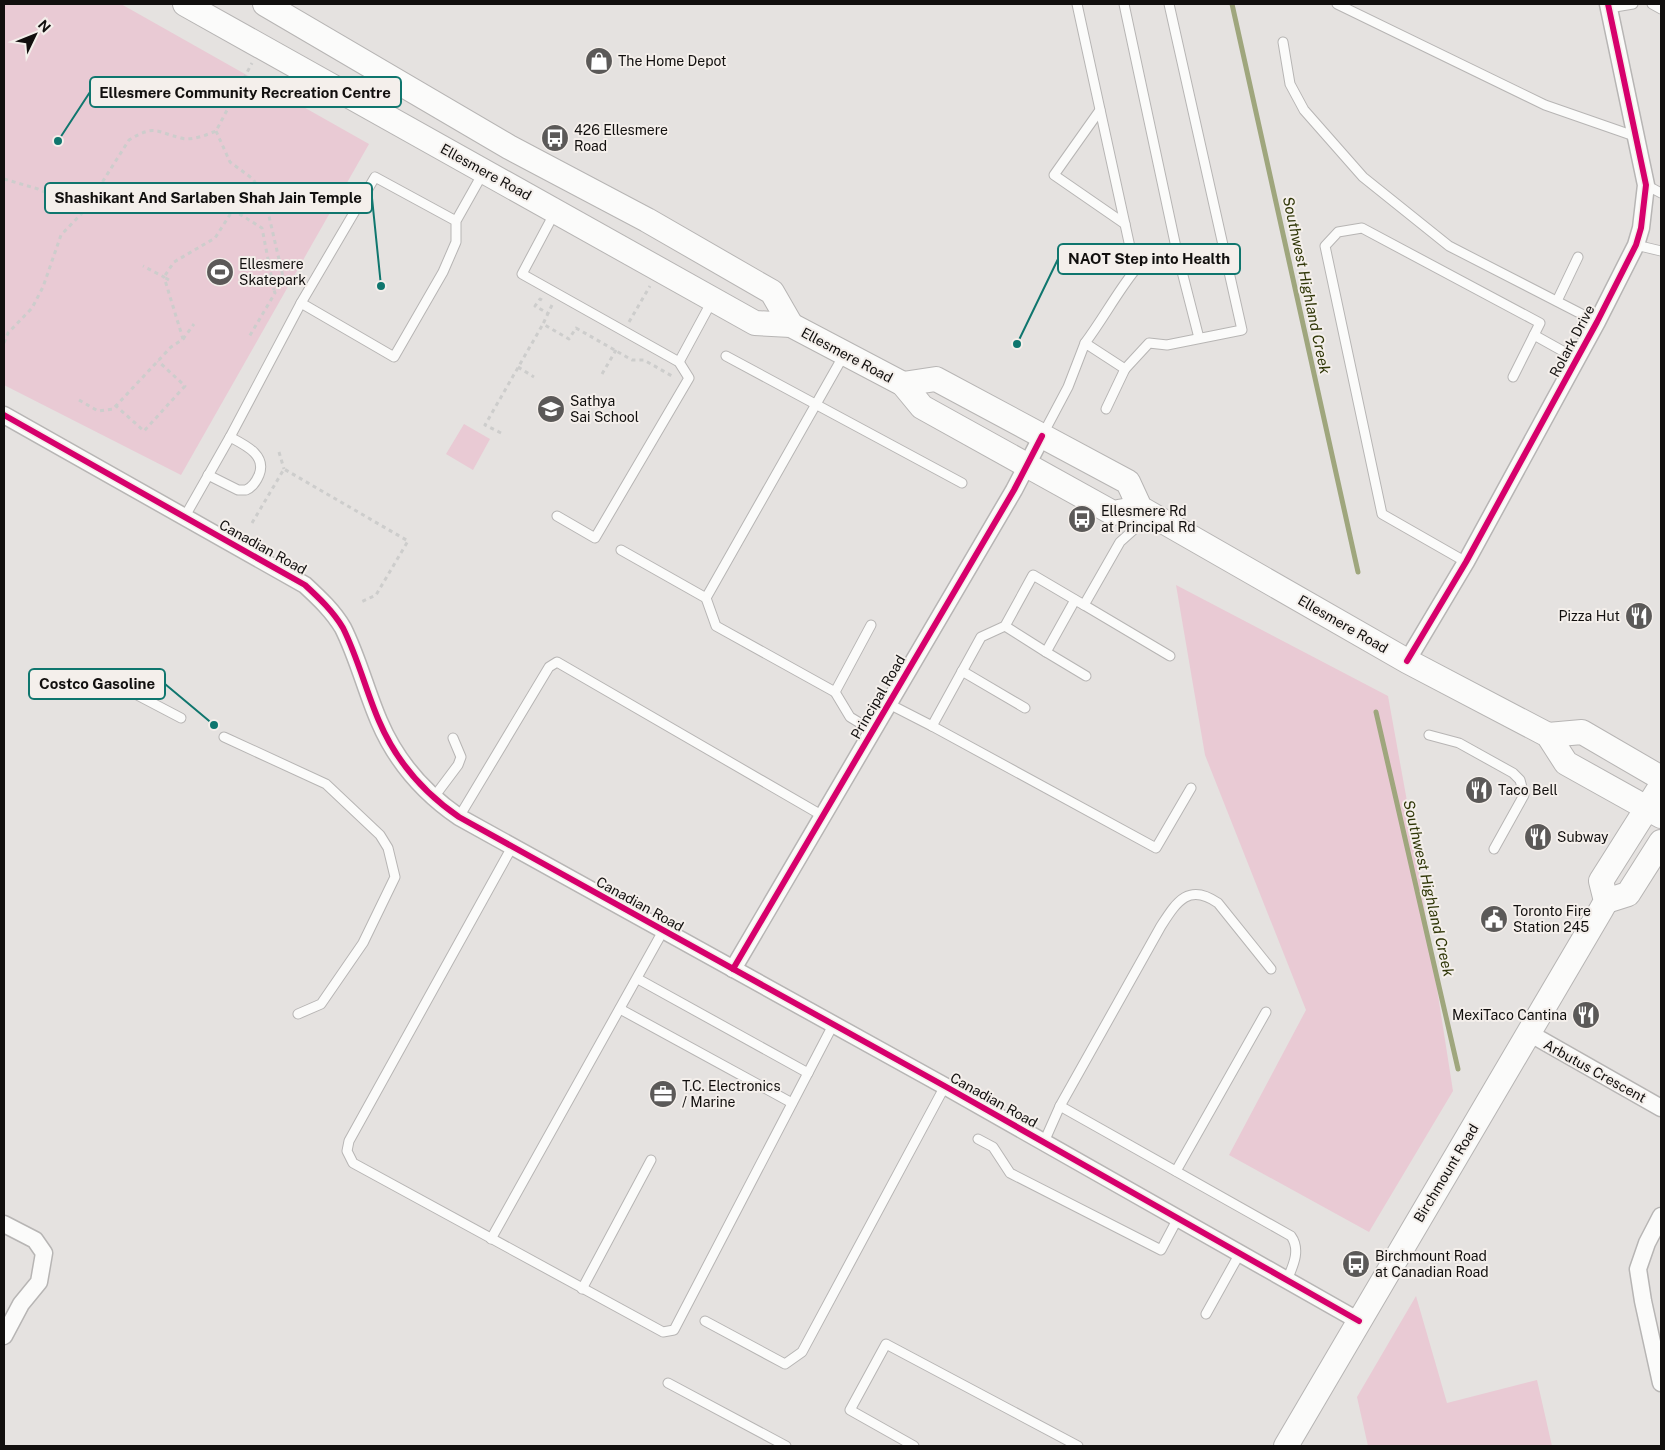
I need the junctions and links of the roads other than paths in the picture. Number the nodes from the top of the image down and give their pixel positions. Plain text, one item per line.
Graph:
1 (185, 4) edge
2 (265, 4) edge
3 (1077, 4) edge
4 (1124, 4) edge
5 (1169, 4) edge
6 (1338, 4) edge
7 (1633, 4) edge
8 (1652, 4) edge
9 (1608, 6) edge
10 (1661, 9) edge
11 (1283, 42) dead end
12 (1100, 110) junction
13 (1638, 137) junction
14 (509, 147) junction
15 (489, 173) junction
16 (1646, 185) junction
17 (1661, 193) edge
18 (556, 212) junction
19 (456, 221) junction
20 (1124, 224) junction
21 (1636, 245) junction
22 (1661, 250) edge
23 (1578, 256) dead end
24 (713, 300) junction
25 (1557, 301) junction
26 (301, 303) junction
27 (1597, 322) junction
28 (791, 325) junction
29 (1534, 336) junction
30 (1199, 338) junction
31 (1084, 343) junction
32 (845, 353) junction
33 (726, 356) dead end
34 (1577, 359) junction
35 (679, 362) junction
36 (1125, 369) junction
37 (1513, 377) dead end
38 (904, 384) junction
39 (817, 404) junction
40 (1106, 409) dead end
41 (4, 415) edge
42 (1042, 436) junction
43 (230, 437) junction
44 (1028, 465) junction
45 (208, 475) junction
46 (962, 483) dead end
47 (1146, 511) junction
48 (557, 516) dead end
49 (184, 518) junction
50 (621, 550) dead end
51 (1466, 562) junction
52 (706, 598) junction
53 (1075, 600) junction
54 (1084, 605) junction
55 (871, 625) dead end
56 (1005, 626) junction
57 (1046, 652) junction
58 (1170, 656) dead end
59 (1407, 661) junction
60 (962, 671) junction
61 (1086, 676) dead end
62 (120, 686) dead end
63 (834, 692) junction
64 (889, 704) junction
65 (1025, 708) dead end
66 (181, 718) dead end
67 (932, 726) junction
68 (873, 731) junction
69 (1429, 735) dead end
70 (1548, 735) junction
71 (224, 737) dead end
72 (453, 738) dead end
73 (1661, 778) edge
74 (1661, 786) edge
75 (1191, 788) dead end
76 (434, 797) junction
77 (1653, 812) edge
78 (823, 816) junction
79 (459, 818) junction
80 (1661, 842) edge
81 (512, 847) junction
82 (1494, 849) dead end
83 (1606, 901) junction
84 (663, 930) junction
85 (1271, 969) dead end
86 (733, 970) junction
87 (638, 979) junction
88 (620, 1009) junction
89 (1266, 1012) dead end
90 (298, 1014) dead end
91 (833, 1025) junction
92 (1529, 1033) junction
93 (808, 1073) junction
94 (945, 1086) junction
95 (792, 1103) junction
96 (1060, 1106) junction
97 (1661, 1108) edge
98 (978, 1139) dead end
99 (1044, 1142) junction
100 (651, 1160) dead end
101 (1176, 1171) junction
102 (1661, 1216) edge
103 (1178, 1218) junction
104 (4, 1224) edge
105 (491, 1239) junction
106 (1240, 1253) junction
107 (1287, 1280) junction
108 (582, 1289) junction
109 (1206, 1314) dead end
110 (705, 1320) dead end
111 (1358, 1321) junction
112 (4, 1336) edge
113 (668, 1383) dead end
114 (1661, 1383) edge
115 (786, 1446) edge
116 (914, 1446) edge
117 (1078, 1446) edge
118 (1286, 1446) edge

1 - 15 main road, Ellesmere Road
2 - 14 main road, Ellesmere Road
3 - 12 lane
4 - 30 lane
5 - 30 lane
6 - 13 lane
7 - 9 lane
8 - 10 lane
9 - 13 street, Rolark Drive
11 - 25 lane
12 - 20 lane
12 - 20 lane
13 - 16 street, Rolark Drive
14 - 15 main road
14 - 28 main road, Ellesmere Road
15 - 18 main road, Ellesmere Road
15 - 19 lane
16 - 17 lane
16 - 21 street, Rolark Drive
18 - 24 main road, Ellesmere Road
18 - 35 lane
19 - 26 lane
19 - 26 lane
20 - 31 lane
21 - 22 lane
21 - 27 street, Rolark Drive
23 - 25 lane
24 - 28 main road, Ellesmere Road
24 - 35 lane
25 - 27 lane
26 - 43 lane
27 - 34 street, Rolark Drive
28 - 32 main road, Ellesmere Road
29 - 34 lane
29 - 37 lane
29 - 51 lane
30 - 36 lane
31 - 36 lane
31 - 42 lane
32 - 38 main road, Ellesmere Road
32 - 39 lane
33 - 39 lane
34 - 51 street, Rolark Drive
35 - 48 lane
36 - 40 lane
38 - 42 main road, Ellesmere Road
38 - 44 main road, Ellesmere Road
39 - 46 lane
39 - 52 lane
41 - 49 street, Canadian Road
42 - 44 street, Principal Road
42 - 47 main road, Ellesmere Road
43 - 45 lane
43 - 45 lane
44 - 47 main road, Ellesmere Road
44 - 64 street, Principal Road
45 - 49 lane
47 - 54 lane
47 - 59 main road, Ellesmere Road
49 - 76 street, Canadian Road
50 - 52 lane
51 - 59 street, Rolark Drive
52 - 63 lane
53 - 54 lane
53 - 56 lane
53 - 57 lane
54 - 58 lane
55 - 63 lane
56 - 57 lane
56 - 60 lane
57 - 61 lane
59 - 70 main road, Ellesmere Road
60 - 65 lane
60 - 67 lane
62 - 66 lane
63 - 68 lane
64 - 67 lane
64 - 68 street, Principal Road
67 - 75 lane
68 - 78 street, Principal Road
69 - 82 lane
70 - 73 main road
70 - 77 main road, Ellesmere Road
71 - 90 lane
72 - 76 lane
74 - 77 main road
76 - 79 street, Canadian Road
77 - 83 main road
78 - 79 lane
78 - 86 street, Principal Road
79 - 81 street, Canadian Road
80 - 83 main road
81 - 84 street, Canadian Road
81 - 105 lane
83 - 92 main road, Birchmount Road
84 - 86 street, Canadian Road
84 - 87 lane
85 - 96 lane
86 - 91 street, Canadian Road
87 - 88 lane
87 - 93 lane
88 - 95 lane
88 - 105 lane
89 - 101 lane
91 - 93 lane
91 - 94 street, Canadian Road
92 - 97 street, Arbutus Crescent
92 - 111 main road, Birchmount Road
93 - 95 lane
94 - 99 street, Canadian Road
94 - 110 lane
95 - 108 lane
96 - 99 lane
96 - 101 lane
98 - 103 lane
99 - 103 street, Canadian Road
100 - 108 lane
101 - 107 lane
102 - 114 street
103 - 106 street, Canadian Road
104 - 112 street
105 - 108 lane
106 - 107 street, Canadian Road
106 - 109 lane
107 - 111 street, Canadian Road
111 - 118 main road, Birchmount Road
113 - 115 lane
116 - 117 lane

